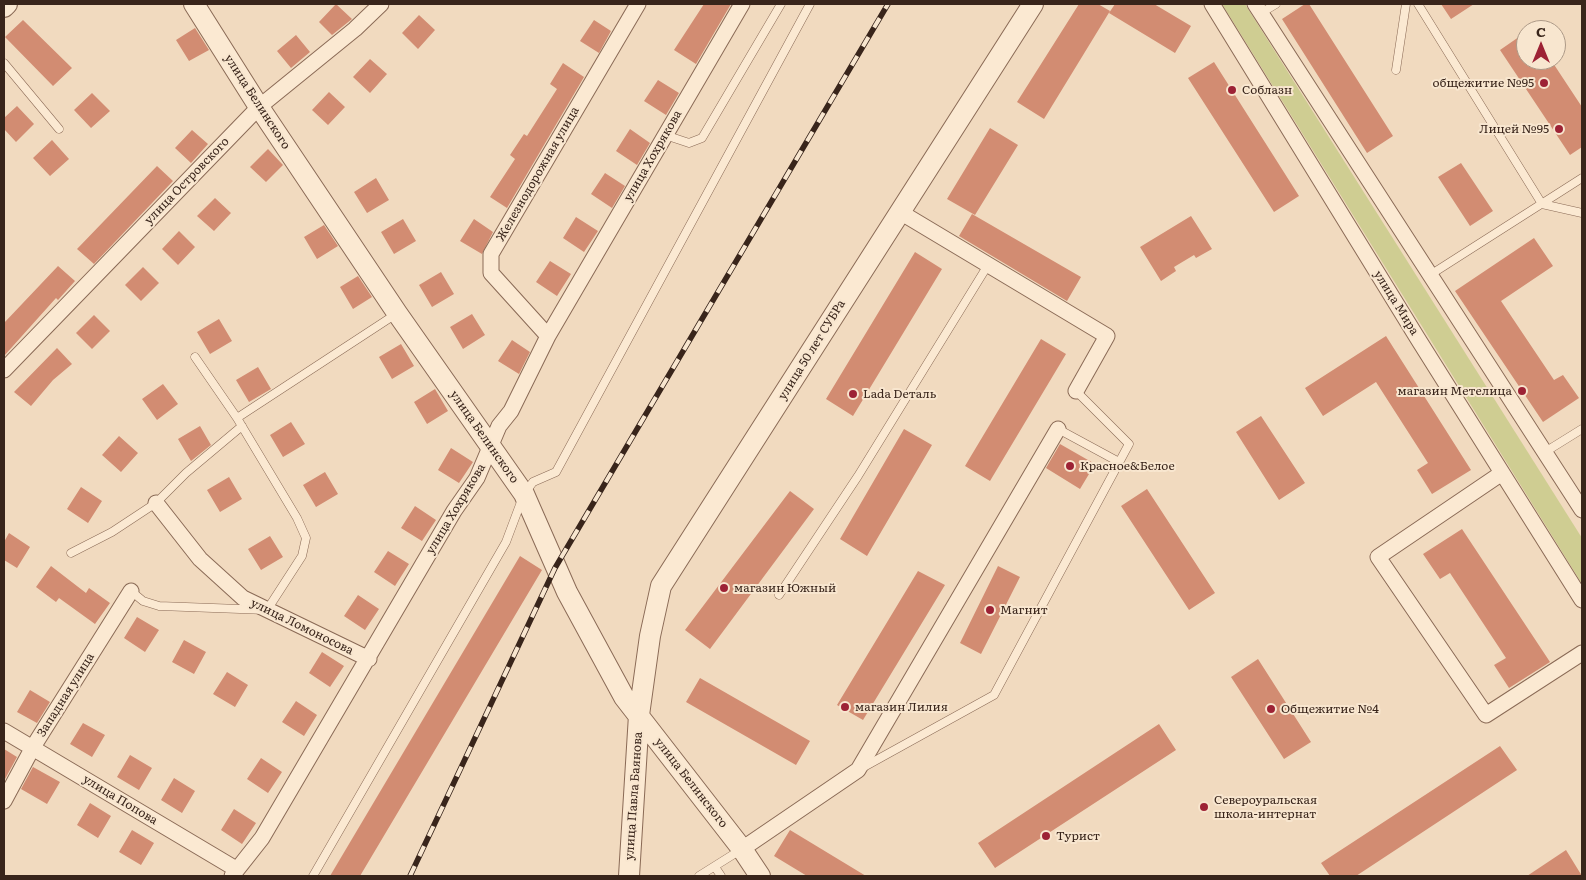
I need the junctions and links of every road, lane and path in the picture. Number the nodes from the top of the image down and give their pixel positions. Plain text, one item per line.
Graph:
1 (7, 4) edge
2 (194, 4) edge
3 (382, 4) edge
4 (638, 4) edge
5 (742, 4) edge
6 (781, 4) edge
7 (810, 4) edge
8 (1032, 4) edge
9 (1212, 4) edge
10 (1276, 4) edge
11 (1406, 4) edge
12 (1418, 4) edge
13 (4, 7) edge
14 (1258, 8) edge
15 (4, 64) edge
16 (1396, 70) dead end
17 (259, 107) junction
18 (60, 128) dead end
19 (665, 135) junction
20 (1582, 178) edge
21 (1542, 204) junction
22 (900, 212) junction
23 (1582, 213) edge
24 (988, 265) junction
25 (1430, 276) junction
26 (397, 313) junction
27 (548, 336) junction
28 (195, 356) dead end
29 (4, 370) edge
30 (1076, 391) joint
31 (237, 418) junction
32 (242, 426) junction
33 (1058, 428) joint
34 (1582, 429) edge
35 (491, 446) junction
36 (1545, 452) junction
37 (1120, 462) junction
38 (1502, 473) junction
39 (524, 494) junction
40 (156, 503) junction
41 (1582, 510) edge
42 (71, 553) dead end
43 (131, 591) joint
44 (779, 595) dead end
45 (1582, 600) edge
46 (267, 610) junction
47 (1582, 653) edge
48 (369, 659) junction
49 (639, 715) junction
50 (4, 731) edge
51 (33, 747) junction
52 (858, 770) junction
53 (4, 801) edge
54 (742, 849) junction
55 (715, 868) junction
56 (234, 873) edge
57 (313, 876) edge
58 (628, 876) edge
59 (700, 876) edge
60 (721, 876) edge
61 (760, 876) edge

1 - 13 street
2 - 17 street, улица Белинского
3 - 17 street, улица Островского
4 - 27 street, Железнодорожная улица
5 - 19 street, улица Хохрякова
6 - 19 lane
7 - 39 lane
8 - 22 street, улица 50 лет СУБРа
9 - 38 street, улица Мира
10 - 14 lane
11 - 16 lane
12 - 21 lane
14 - 25 street
15 - 18 lane
17 - 26 street, улица Белинского
17 - 29 street, улица Островского
19 - 27 street, улица Хохрякова
20 - 21 lane
21 - 23 lane
21 - 25 lane
22 - 24 street
22 - 49 street, улица 50 лет СУБРа
24 - 30 street
24 - 44 lane
25 - 36 street
26 - 31 lane
26 - 35 street, улица Белинского
27 - 35 street, улица Хохрякова
28 - 31 lane
30 - 37 lane
31 - 32 lane
32 - 40 lane
32 - 46 lane
33 - 37 lane
33 - 52 street
34 - 36 lane
35 - 39 street, улица Белинского
35 - 48 street, улица Хохрякова
36 - 41 street
37 - 52 lane
38 - 45 street, улица Мира
38 - 47 street
39 - 49 street, улица Белинского
39 - 57 lane
40 - 42 lane
40 - 46 street, улица Ломоносова
43 - 46 lane
43 - 51 street, Западная улица
46 - 48 street, улица Ломоносова
48 - 56 street, улица Хохрякова
49 - 54 street, улица Белинского
49 - 58 street, улица Павла Баянова
50 - 51 street, улица Попова
51 - 53 street, Западная улица
51 - 56 street, улица Попова
52 - 54 street
54 - 55 lane
54 - 61 street, улица Белинского
55 - 59 lane
55 - 60 lane

